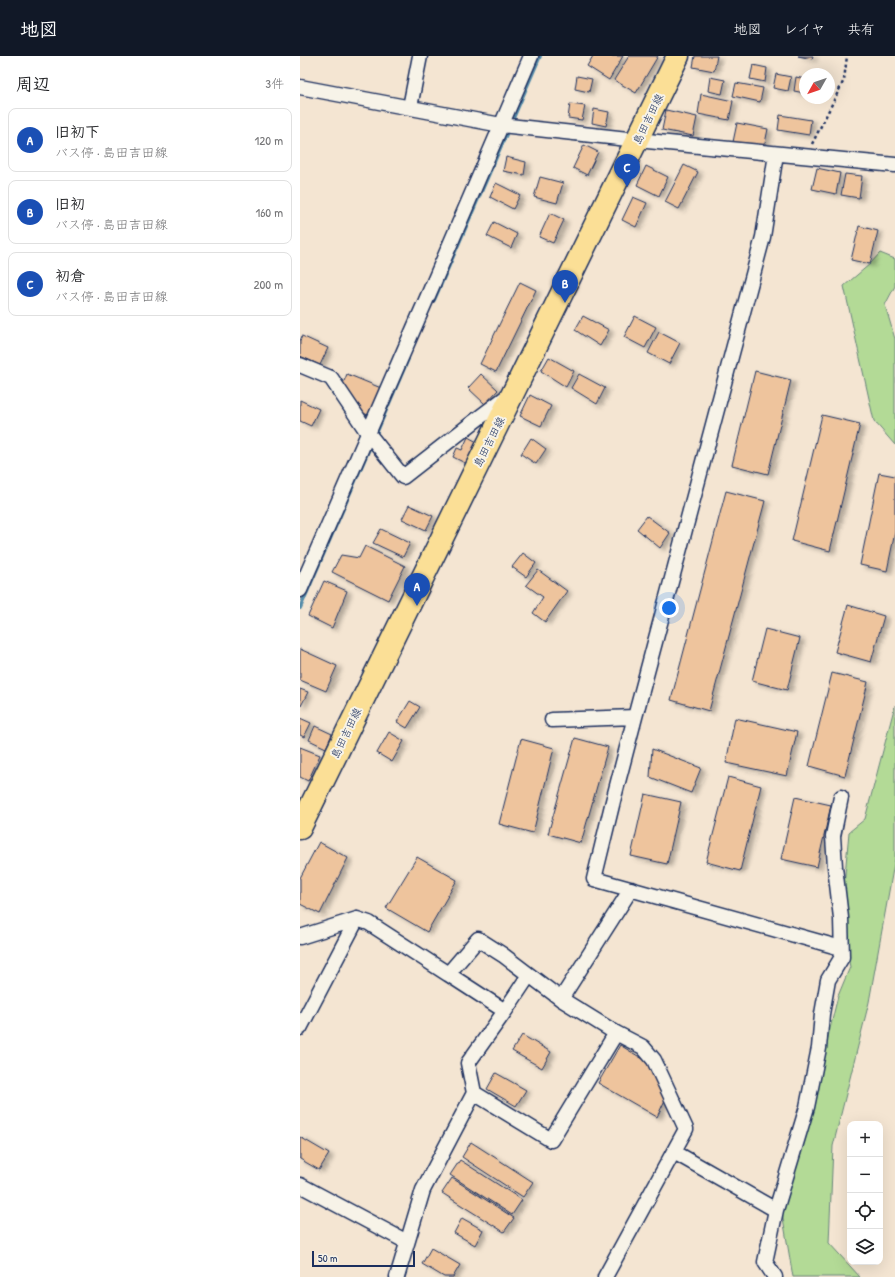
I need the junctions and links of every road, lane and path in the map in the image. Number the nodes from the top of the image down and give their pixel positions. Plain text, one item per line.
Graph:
1 (420, 56) edge
2 (531, 56) edge
3 (678, 56) edge
4 (847, 56) edge
5 (300, 87) edge
6 (410, 107) junction
7 (501, 125) junction
8 (637, 140) junction
9 (776, 154) junction
10 (806, 157) junction
11 (895, 165) edge
12 (300, 365) edge
13 (513, 392) junction
14 (368, 433) junction
15 (300, 590) edge
16 (635, 717) junction
17 (552, 720) dead end
18 (841, 797) dead end
19 (300, 828) edge
20 (631, 889) junction
21 (357, 919) junction
22 (300, 937) edge
23 (841, 948) junction
24 (448, 974) junction
25 (529, 975) junction
26 (561, 999) junction
27 (505, 1011) junction
28 (300, 1028) edge
29 (616, 1033) junction
30 (474, 1093) junction
31 (674, 1152) junction
32 (300, 1185) edge
33 (776, 1210) junction
34 (407, 1242) junction
35 (397, 1277) edge
36 (605, 1277) edge
37 (775, 1277) edge

1 - 6 street
2 - 7 street
3 - 8 main road, 島田吉田線
4 - 10 path
5 - 6 street
6 - 7 street
7 - 8 street
7 - 14 street
8 - 9 street
8 - 13 main road, 島田吉田線
9 - 10 street
9 - 16 street
10 - 11 street
12 - 14 street
13 - 14 street
13 - 19 main road, 島田吉田線
14 - 15 street
16 - 17 street
16 - 20 street
18 - 23 street
20 - 23 street
20 - 26 street
21 - 22 street
21 - 24 street
21 - 28 street
23 - 33 street
24 - 25 street
24 - 27 street
25 - 26 street
25 - 27 street
26 - 29 street
27 - 30 street
29 - 30 street
29 - 31 street
30 - 34 street
31 - 33 street
31 - 36 street
32 - 34 street
33 - 37 street
34 - 35 street

